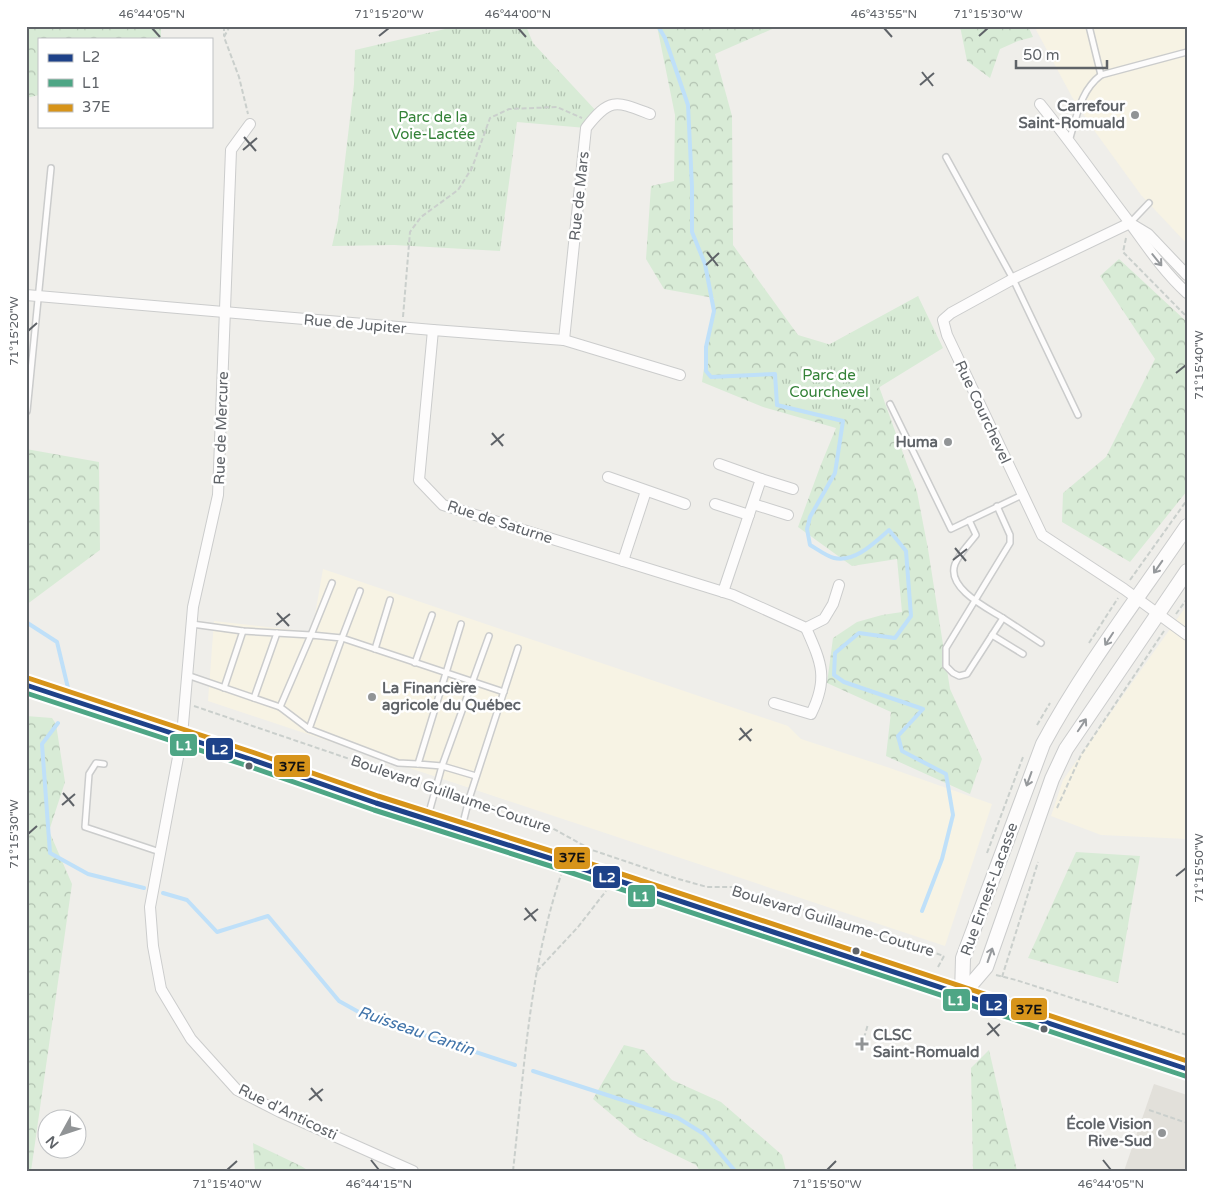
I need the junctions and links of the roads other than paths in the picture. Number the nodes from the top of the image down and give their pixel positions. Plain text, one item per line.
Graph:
1 (1089, 26) edge
2 (1187, 52) edge
3 (1101, 74) junction
4 (1040, 104) dead end
5 (650, 114) dead end
6 (250, 124) road end
7 (1069, 140) junction
8 (946, 157) dead end
9 (51, 168) dead end
10 (1149, 203) dead end
11 (1130, 224) junction
12 (1187, 275) edge
13 (1013, 279) junction
14 (1187, 293) edge
15 (26, 295) edge
16 (38, 296) junction
17 (225, 312) junction
18 (434, 330) junction
19 (564, 340) junction
20 (680, 375) dead end
21 (890, 404) dead end
22 (27, 411) edge
23 (1078, 415) dead end
24 (719, 464) dead end
25 (608, 477) dead end
26 (761, 479) junction
27 (793, 490) dead end
28 (646, 491) junction
29 (1022, 494) junction
30 (685, 504) dead end
31 (715, 504) dead end
32 (753, 504) junction
33 (998, 506) junction
34 (749, 515) junction
35 (788, 515) dead end
36 (969, 520) junction
37 (1187, 526) edge
38 (623, 561) junction
39 (1187, 571) edge
40 (332, 583) dead end
41 (839, 585) dead end
42 (360, 591) dead end
43 (728, 594) junction
44 (1136, 598) junction
45 (390, 600) dead end
46 (975, 600) junction
47 (1156, 613) junction
48 (432, 615) dead end
49 (1003, 618) junction
50 (192, 624) junction
51 (461, 624) dead end
52 (806, 628) junction
53 (243, 631) junction
54 (277, 633) junction
55 (992, 634) junction
56 (311, 635) junction
57 (1187, 635) edge
58 (489, 636) dead end
59 (342, 638) junction
60 (1041, 643) dead end
61 (518, 648) dead end
62 (374, 649) junction
63 (1023, 654) dead end
64 (416, 662) junction
65 (447, 673) junction
66 (187, 675) junction
67 (473, 682) junction
68 (26, 685) edge
69 (224, 688) junction
70 (504, 692) junction
71 (254, 698) junction
72 (774, 703) dead end
73 (280, 707) junction
74 (309, 729) junction
75 (182, 736) junction
76 (104, 764) dead end
77 (418, 764) junction
78 (442, 766) junction
79 (476, 776) junction
80 (428, 819) junction
81 (461, 830) junction
82 (160, 852) junction
83 (962, 995) junction
84 (1187, 1069) edge
85 (413, 1171) edge

1 - 3 lane
2 - 3 lane
3 - 7 lane
4 - 7 street
5 - 19 street, Rue de Mars
6 - 17 street, Rue de Mercure
7 - 11 street
8 - 13 lane
9 - 16 lane
10 - 11 lane
11 - 12 street
11 - 13 street, Rue Courchevel
11 -> 14 street
13 - 23 lane
13 - 29 street, Rue Courchevel
15 - 16 street, Rue de Jupiter
16 - 17 street, Rue de Jupiter
16 - 22 lane
17 - 18 street, Rue de Jupiter
17 - 50 street, Rue de Mercure
18 - 19 street, Rue de Jupiter
18 - 38 street, Rue de Saturne
19 - 20 street, Rue de Jupiter
21 - 36 lane
24 - 26 street
25 - 28 street
26 - 27 street
26 - 32 street
28 - 30 street
28 - 38 street
29 - 33 lane
29 - 44 street, Rue Courchevel
31 - 34 street
32 - 34 street
32 - 35 street
33 - 36 lane
33 - 46 lane
34 - 43 street
36 - 46 lane
37 -> 44 street, Rue Ernest-Lacasse
38 - 43 street, Rue de Saturne
39 - 47 street, Rue Ernest-Lacasse
40 - 56 lane
41 - 52 street
42 - 59 lane
43 - 52 street, Rue de Saturne
44 - 47 street, Rue Courchevel
44 -> 83 street, Rue Ernest-Lacasse
45 - 62 lane
46 - 49 lane
46 - 55 lane
47 - 57 street, Rue Courchevel
83 -> 47 street, Rue Ernest-Lacasse
48 - 64 lane
49 - 55 lane
49 - 60 lane
50 - 53 lane
50 - 66 street, Rue de Mercure
51 - 65 lane
52 - 72 street
53 - 54 lane
53 - 69 lane
54 - 56 lane
54 - 71 lane
55 - 63 lane
56 - 59 lane
56 - 73 lane
58 - 67 lane
59 - 62 lane
59 - 74 lane
61 - 70 lane
62 - 64 lane
64 - 65 lane
65 - 67 lane
65 - 77 lane
66 - 69 lane
66 - 75 street, Rue de Mercure
67 - 70 lane
67 - 78 lane
68 - 75 main road, Boulevard Guillaume-Couture
69 - 71 lane
70 - 79 lane
71 - 73 lane
73 - 74 lane
74 - 77 lane
75 - 80 main road, Boulevard Guillaume-Couture
75 - 82 street, Rue d'Anticosti
76 - 82 lane
77 - 78 lane
78 - 79 lane
78 - 80 lane
79 - 81 lane
80 - 81 main road, Boulevard Guillaume-Couture
81 - 83 main road, Boulevard Guillaume-Couture
82 - 85 street, Rue d'Anticosti
83 - 84 main road, Boulevard Guillaume-Couture

